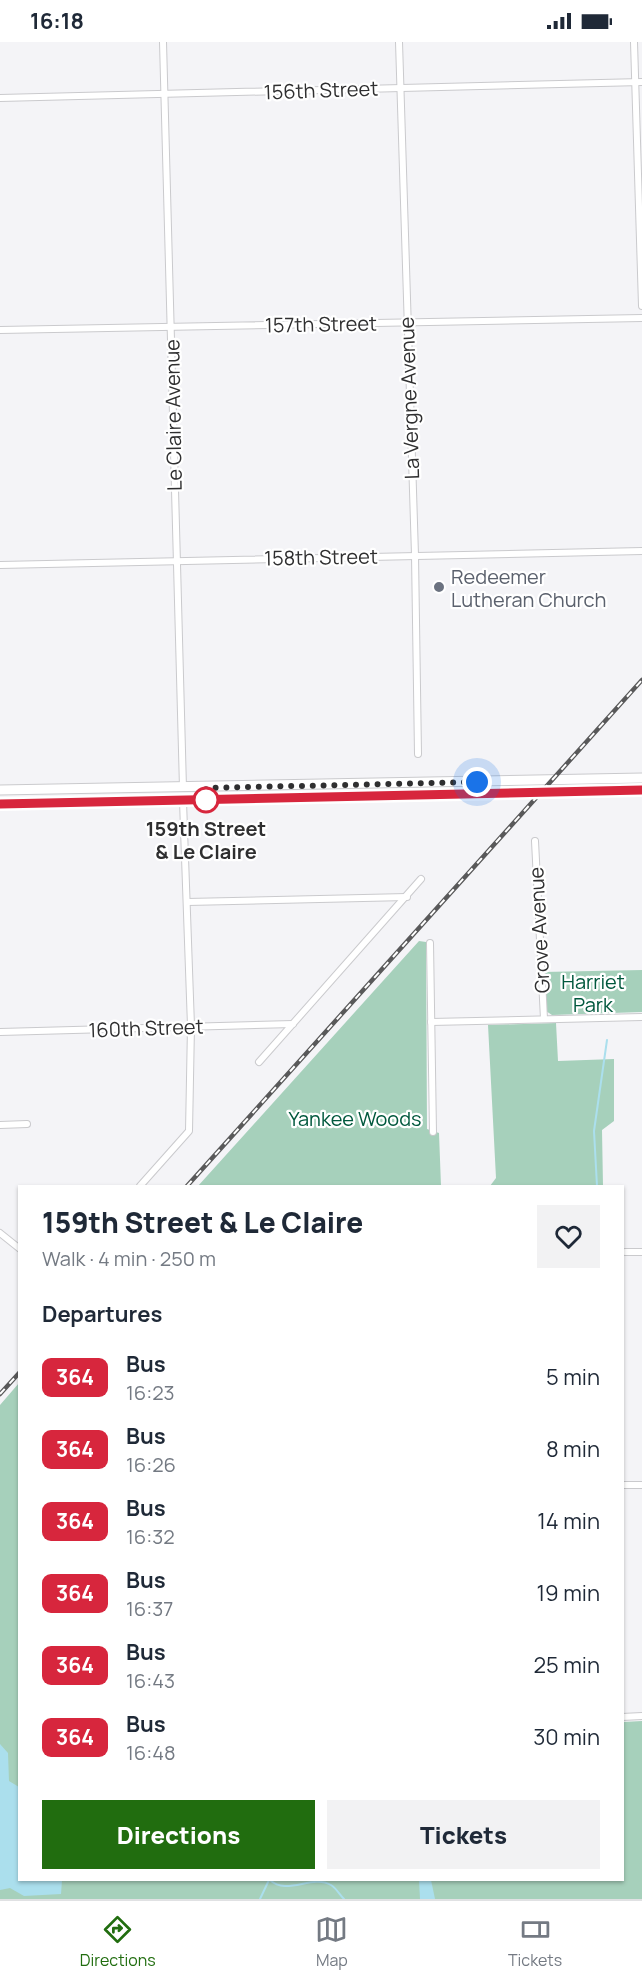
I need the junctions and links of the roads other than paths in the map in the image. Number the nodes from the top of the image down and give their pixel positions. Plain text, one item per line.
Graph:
1 (164, 42) edge
2 (399, 42) edge
3 (634, 42) edge
4 (639, 82) edge
5 (401, 88) junction
6 (165, 94) junction
7 (0, 98) edge
8 (642, 306) edge
9 (642, 318) edge
10 (407, 323) junction
11 (171, 327) junction
12 (0, 330) edge
13 (642, 551) edge
14 (415, 555) junction
15 (177, 560) junction
16 (0, 566) edge
17 (418, 754) dead end
18 (642, 778) edge
19 (183, 789) junction
20 (0, 790) edge
21 (642, 790) edge
22 (183, 801) junction
23 (0, 804) edge
24 (535, 841) dead end
25 (421, 879) dead end
26 (407, 897) junction
27 (187, 902) junction
28 (430, 943) dead end
29 (642, 1017) edge
30 (544, 1019) junction
31 (431, 1022) junction
32 (293, 1024) junction
33 (191, 1026) junction
34 (0, 1032) edge
35 (259, 1062) dead end
36 (27, 1124) dead end
37 (0, 1125) edge
38 (433, 1132) dead end
39 (141, 1185) edge
40 (0, 1233) edge
41 (18, 1247) edge
42 (625, 1252) dead end
43 (642, 1252) edge
44 (624, 1485) edge
45 (642, 1485) edge
46 (642, 1716) edge
47 (624, 1717) edge

1 - 6 street, Le Claire Avenue
2 - 5 street, La Vergne Avenue
3 - 4 street
4 - 5 street, 156th Street
4 - 8 street
5 - 6 street, 156th Street
5 - 10 street, La Vergne Avenue
6 - 7 street, 156th Street
6 - 11 street, Le Claire Avenue
9 - 10 street, 157th Street
10 - 11 street, 157th Street
10 - 14 street, La Vergne Avenue
11 - 12 street, 157th Street
11 - 15 street, Le Claire Avenue
13 - 14 street, 158th Street
14 - 15 street, 158th Street
14 - 17 street, La Vergne Avenue
15 - 16 street, 158th Street
15 - 19 street, Le Claire Avenue
18 - 19 main road
19 - 20 main road
21 - 22 main road
22 - 23 main road
22 - 27 street
24 - 30 street, Grove Avenue
25 - 26 street
26 - 27 street
26 - 32 street
27 - 33 street
28 - 31 street
29 - 30 street
30 - 31 street
31 - 38 street
32 - 33 street, 160th Street
32 - 35 street
33 - 34 street, 160th Street
33 - 39 street
36 - 37 street
40 - 41 street
42 - 43 street
44 - 45 street
46 - 47 street

